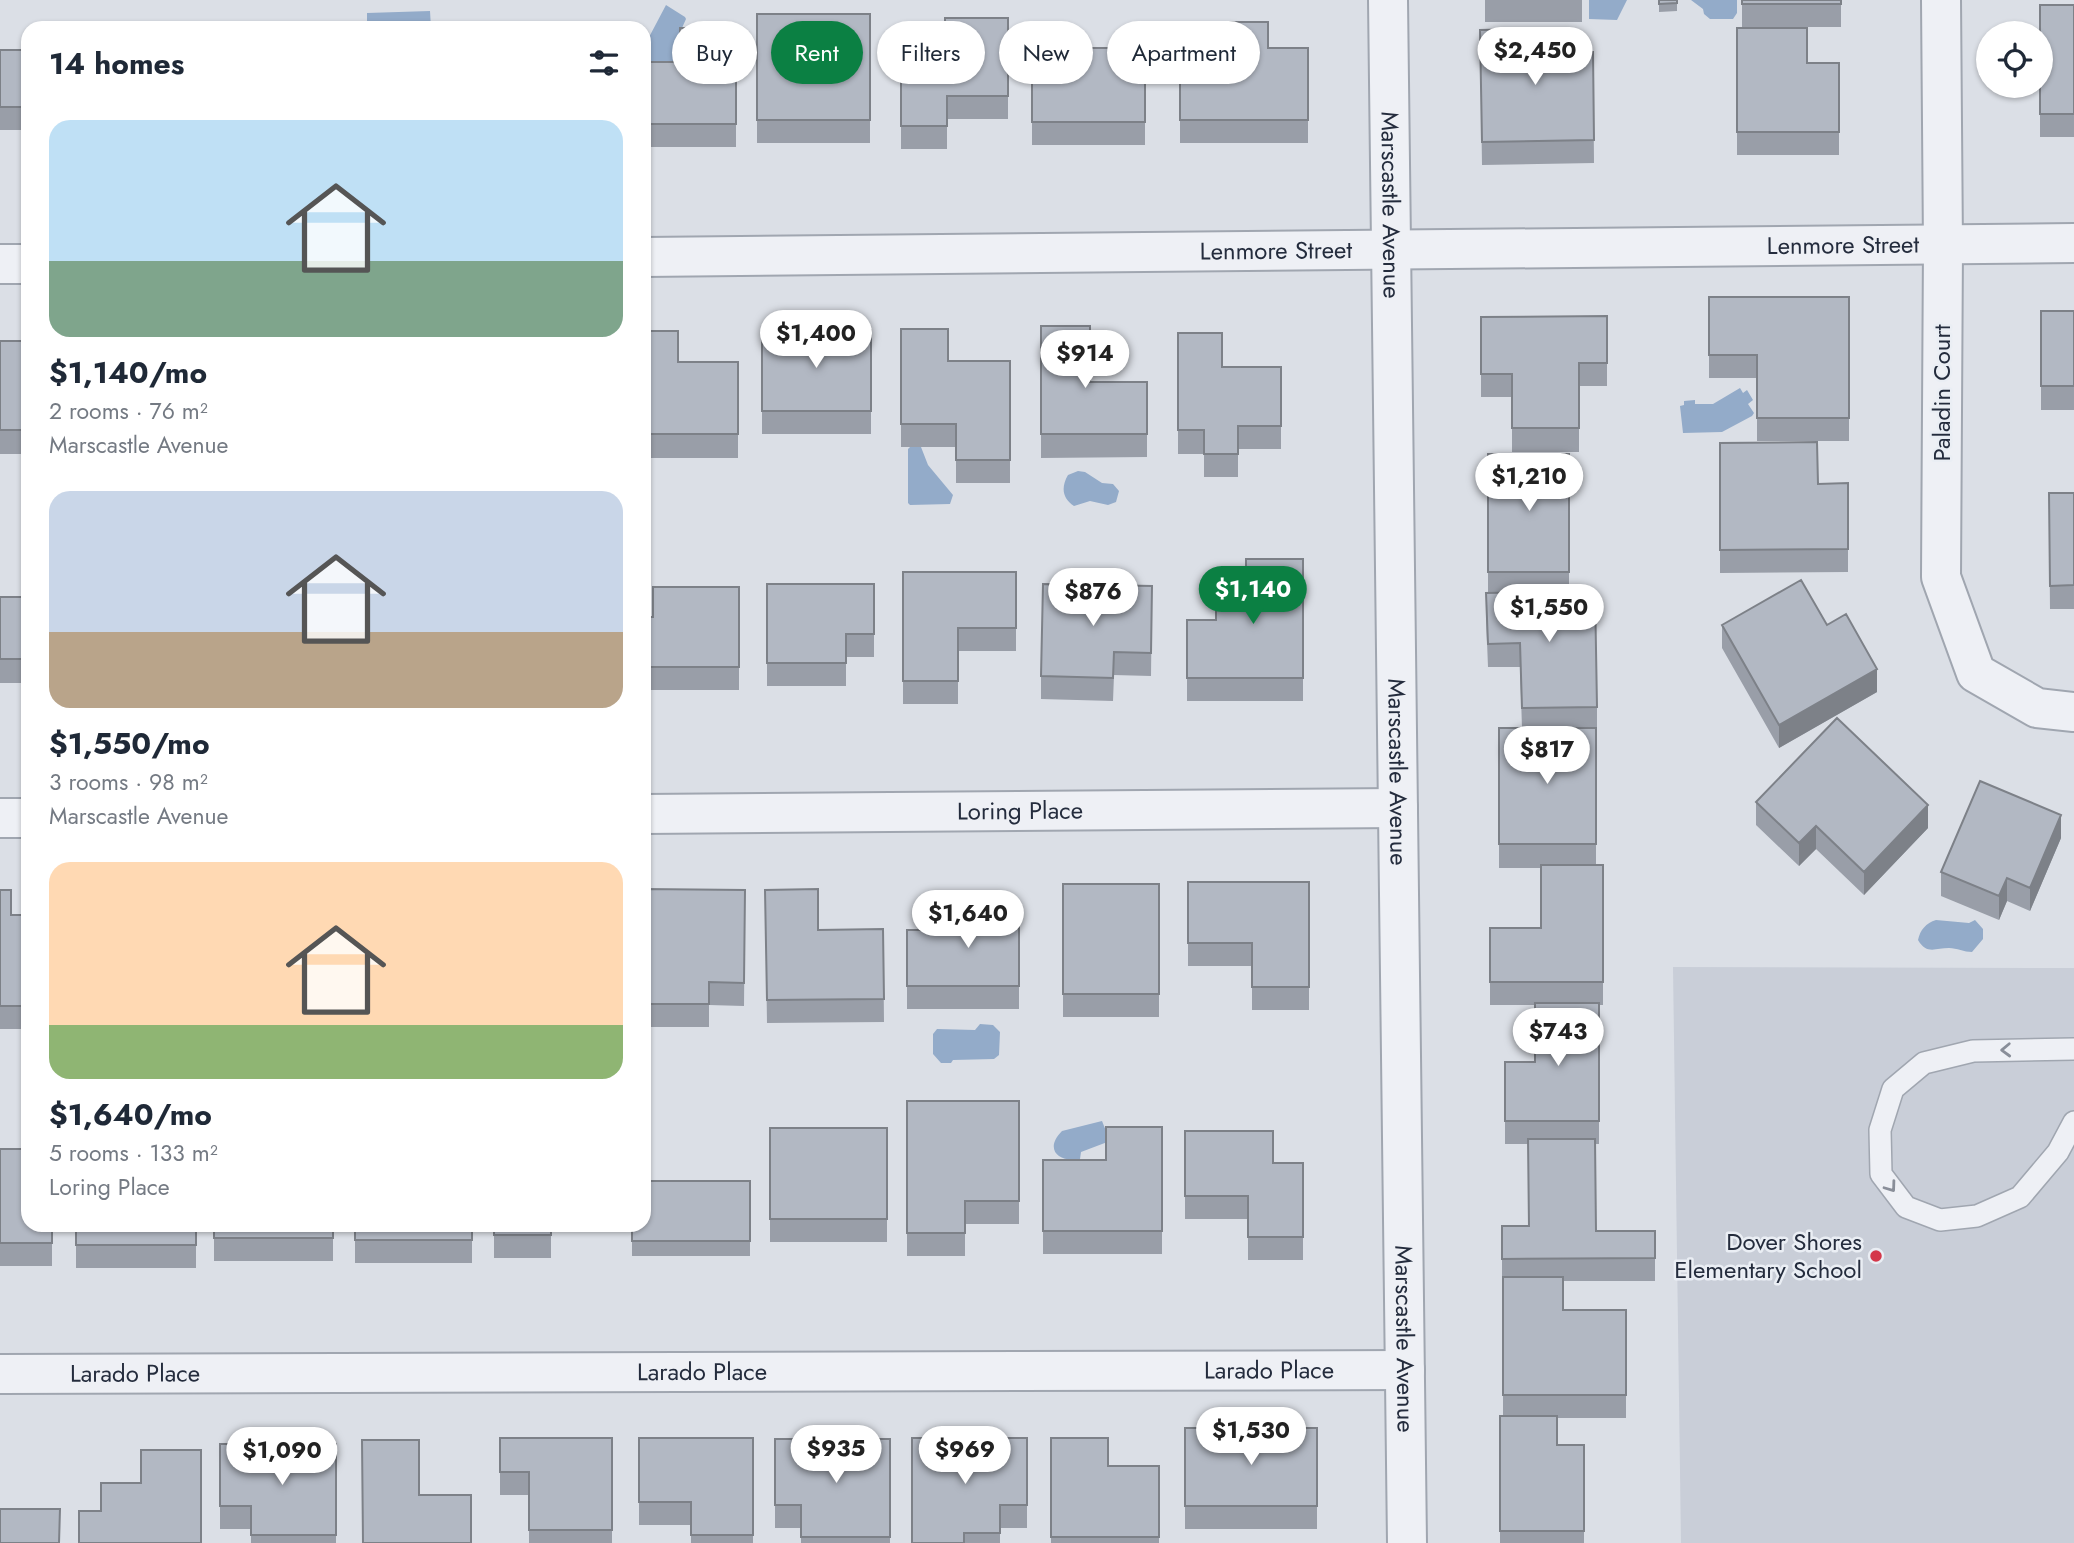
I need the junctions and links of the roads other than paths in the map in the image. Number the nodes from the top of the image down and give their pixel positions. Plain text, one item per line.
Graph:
1 (1388, 0) edge
2 (1941, 0) edge
3 (2074, 243) edge
4 (1943, 246) junction
5 (1391, 250) junction
6 (651, 257) edge
7 (0, 264) edge
8 (21, 264) edge
9 (2074, 712) edge
10 (1398, 808) junction
11 (651, 814) edge
12 (0, 818) edge
13 (21, 818) edge
14 (2074, 1049) edge
15 (2074, 1122) edge
16 (1405, 1370) junction
17 (0, 1374) edge
18 (1407, 1543) edge

1 - 5 street, Marscastle Avenue
2 - 4 street, Paladin Court
3 - 4 street, Lenmore Street
4 - 5 street, Lenmore Street
4 - 9 street, Paladin Court
5 - 6 street, Lenmore Street
5 - 10 street, Marscastle Avenue
7 - 8 street
10 - 11 street, Loring Place
10 - 16 street, Marscastle Avenue
12 - 13 street
14 -> 15 lane
16 - 17 street, Larado Place
16 - 18 street, Marscastle Avenue

